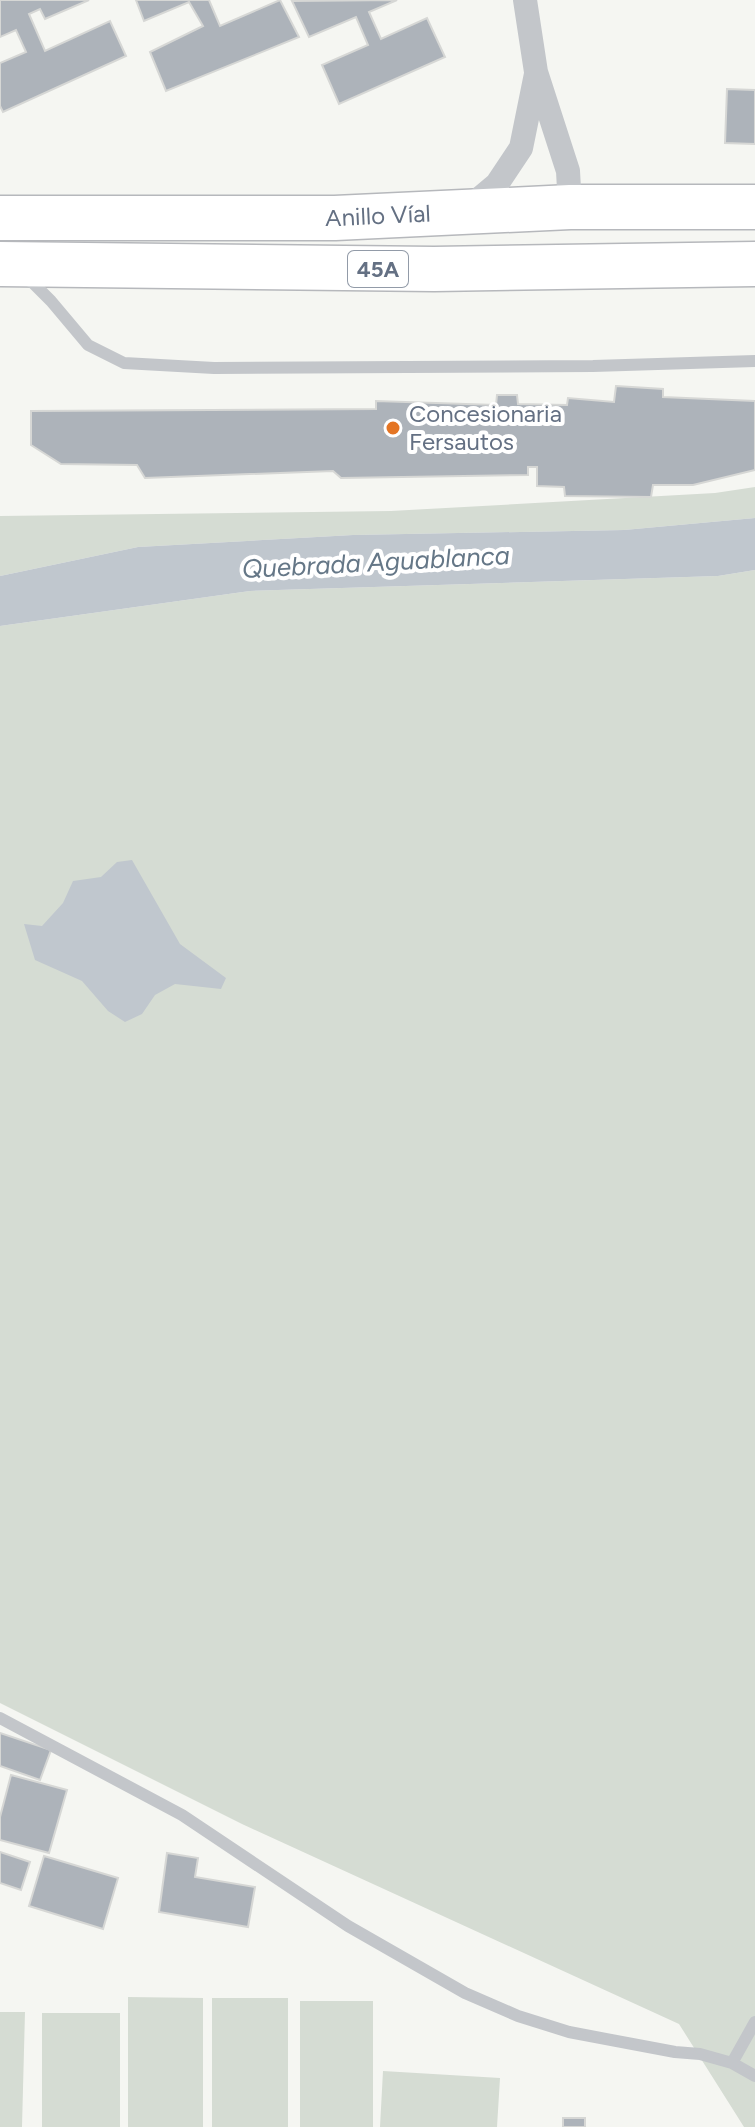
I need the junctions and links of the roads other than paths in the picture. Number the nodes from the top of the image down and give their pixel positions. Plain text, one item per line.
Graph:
1 (525, 0) edge
2 (536, 72) junction
3 (570, 207) junction
4 (755, 207) edge
5 (463, 213) junction
6 (0, 218) edge
7 (755, 264) edge
8 (0, 266) edge
9 (755, 361) edge
10 (0, 1718) edge
11 (755, 2022) edge
12 (732, 2063) junction
13 (755, 2076) edge

1 - 2 street
2 - 3 street
2 - 5 street
3 - 4 highway, Anillo Víal / 45A
3 - 5 highway, Anillo Víal / 45A
5 - 6 highway, Anillo Víal / 45A
7 - 8 highway, Anillo Víal / 45A
8 - 9 lane
10 - 12 lane
11 - 12 lane
12 - 13 lane

